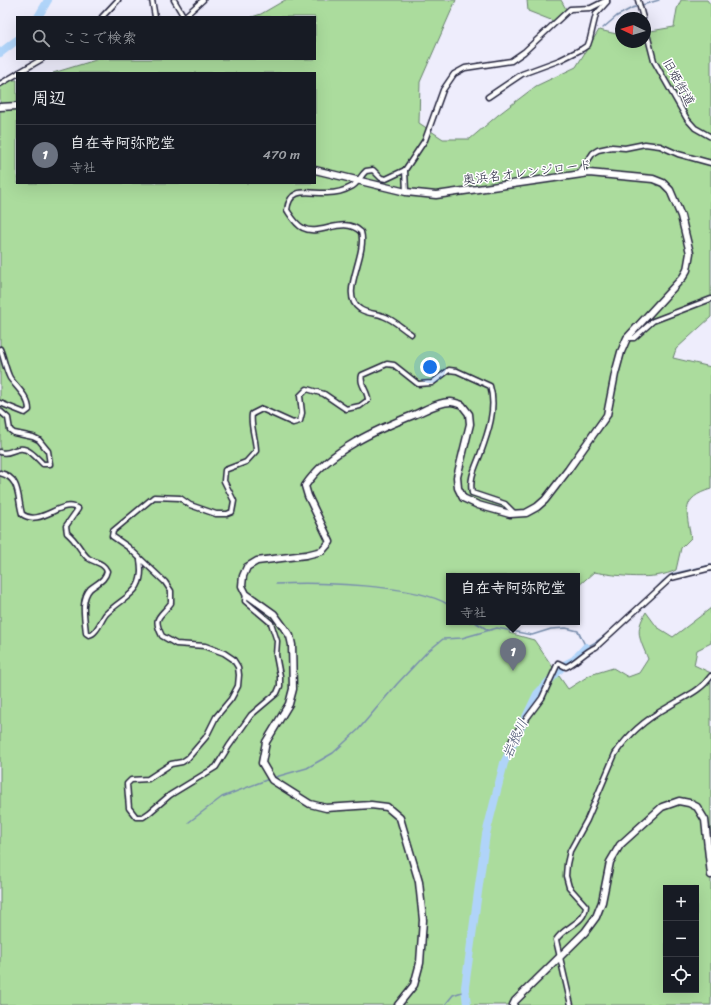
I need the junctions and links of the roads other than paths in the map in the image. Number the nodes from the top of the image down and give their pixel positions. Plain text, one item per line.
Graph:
1 (118, 0) edge
2 (152, 0) edge
3 (174, 0) edge
4 (203, 0) edge
5 (607, 0) edge
6 (103, 16) edge
7 (155, 16) edge
8 (183, 16) edge
9 (185, 16) edge
10 (651, 48) edge
11 (40, 60) edge
12 (20, 72) edge
13 (16, 74) edge
14 (0, 84) edge
15 (488, 97) dead end
16 (16, 106) edge
17 (0, 107) edge
18 (711, 137) edge
19 (711, 163) edge
20 (316, 170) edge
21 (405, 170) junction
22 (579, 174) junction
23 (359, 181) junction
24 (406, 192) junction
25 (711, 299) edge
26 (411, 334) dead end
27 (627, 338) junction
28 (0, 348) edge
29 (0, 403) edge
30 (0, 411) edge
31 (0, 452) edge
32 (0, 473) edge
33 (516, 514) junction
34 (140, 560) junction
35 (711, 568) edge
36 (246, 594) junction
37 (711, 676) edge
38 (507, 750) dead end
39 (711, 875) edge
40 (560, 956) junction
41 (398, 1005) edge
42 (513, 1005) edge
43 (571, 1005) edge

1 - 6 street
2 - 7 street
3 - 8 street
4 - 9 street
5 - 15 street
5 - 21 street
10 - 18 street, 旧姫街道
11 - 12 street
13 - 14 street
16 - 17 street
19 - 22 street
20 - 23 street, 奥浜名オレンジロード
21 - 23 street
21 - 24 street
22 - 24 street, 奥浜名オレンジロード
22 - 27 street, 奥浜名オレンジロード
23 - 24 street, 奥浜名オレンジロード
23 - 26 street
25 - 27 street
27 - 33 street, 奥浜名オレンジロード
28 - 29 street
30 - 31 street
32 - 34 street
33 - 34 street
33 - 36 street, 奥浜名オレンジロード
34 - 36 street
35 - 38 street
36 - 41 street
37 - 40 street
39 - 40 street
40 - 42 street
40 - 43 street

